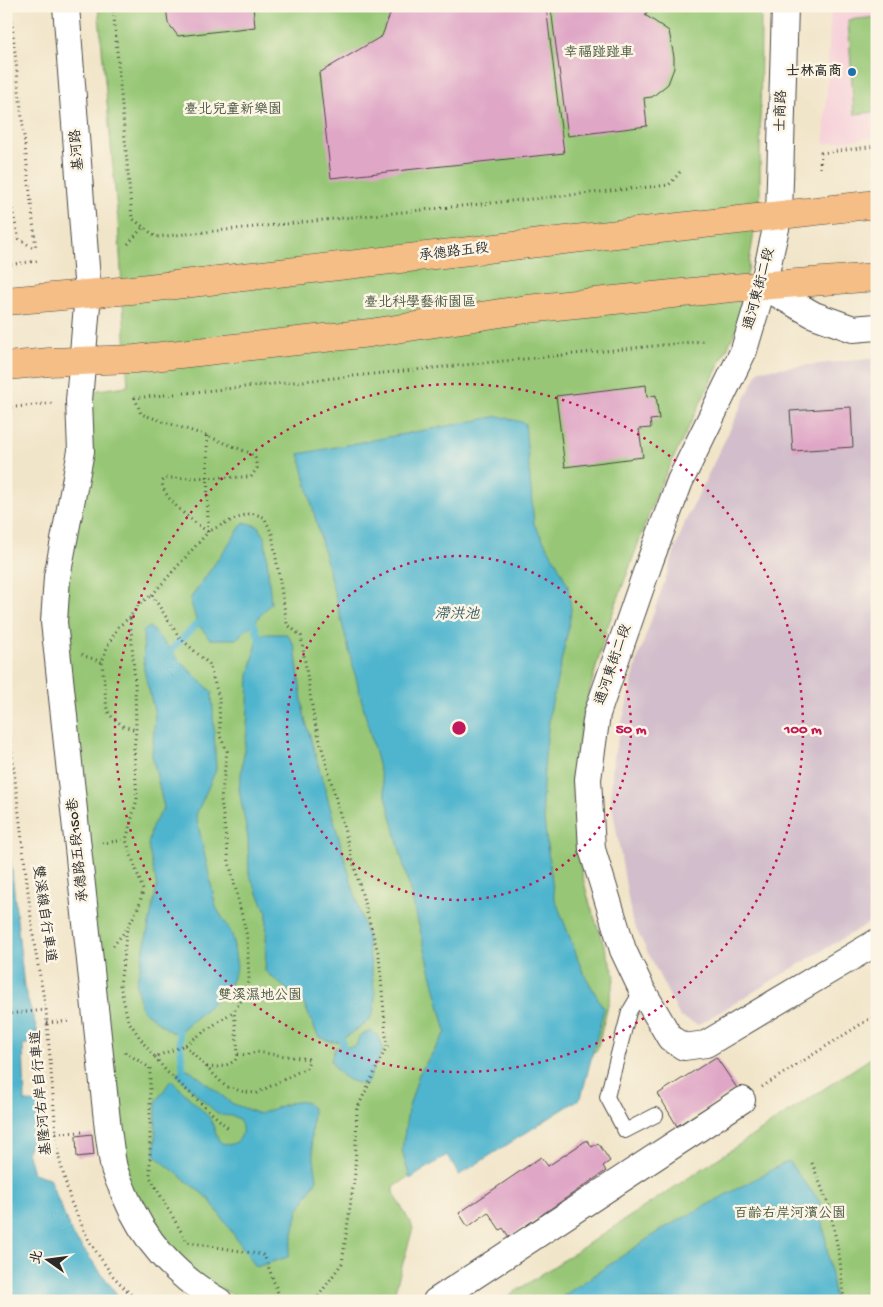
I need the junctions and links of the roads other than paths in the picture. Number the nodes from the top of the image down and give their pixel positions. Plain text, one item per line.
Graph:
1 (66, 6) edge
2 (785, 6) edge
3 (877, 204) edge
4 (779, 215) junction
5 (877, 277) edge
6 (763, 286) junction
7 (88, 293) junction
8 (19, 299) edge
9 (877, 327) edge
10 (82, 360) junction
11 (6, 366) edge
12 (877, 942) edge
13 (642, 990) junction
14 (742, 1100) road end
15 (656, 1115) dead end
16 (444, 1296) edge
17 (219, 1301) edge

1 - 7 street, 基河路
2 - 4 street, 士商路
3 - 4 main road, 承德路五段
4 - 6 street, 通河東街二段
4 - 7 main road, 承德路五段
5 - 6 main road
6 - 9 street
6 - 10 main road
6 - 13 street, 通河東街二段
7 - 8 main road, 承德路五段
7 - 10 street, 基河路
10 - 11 main road
10 - 17 street, 承德路五段150巷
12 - 13 street, 通河東街二段
13 - 15 lane
14 - 16 street

